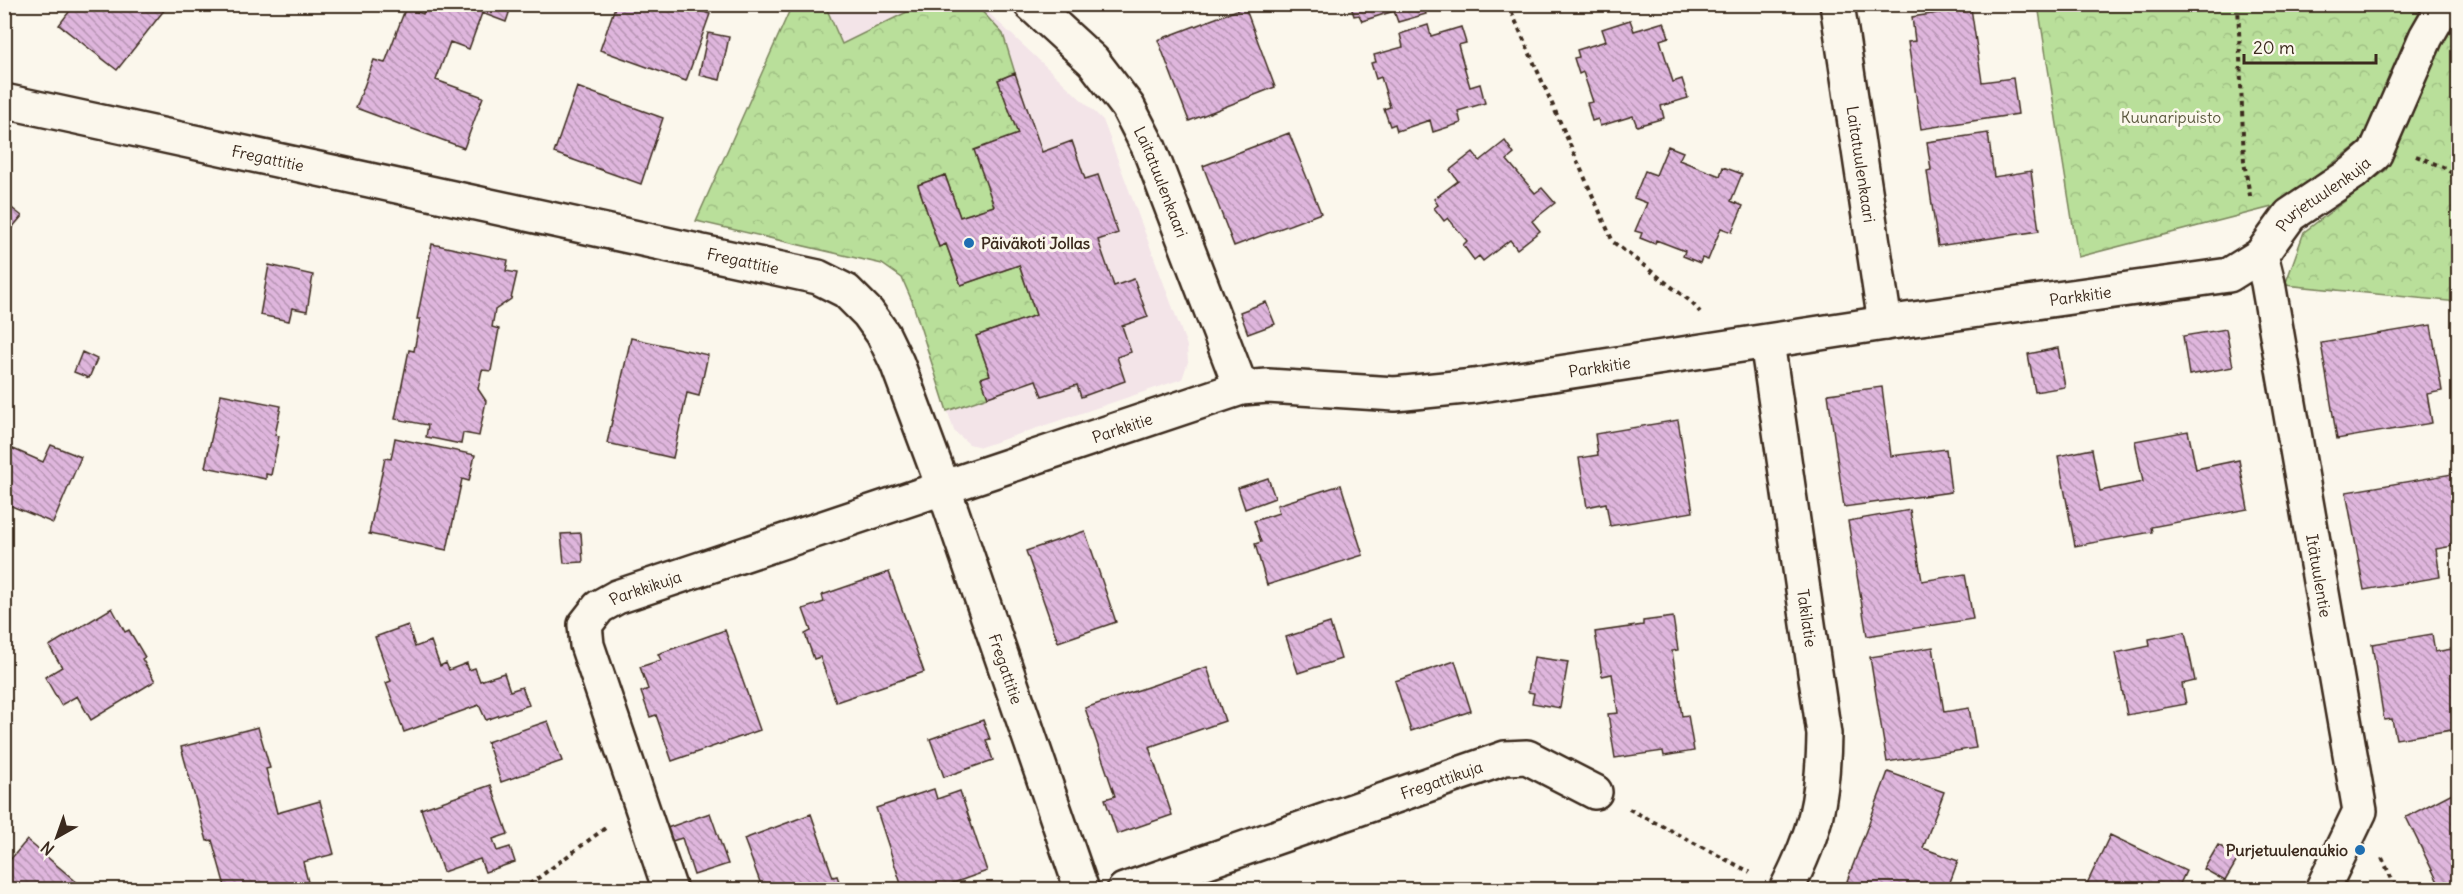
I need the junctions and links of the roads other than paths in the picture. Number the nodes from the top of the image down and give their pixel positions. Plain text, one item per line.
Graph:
1 (1031, 4) edge
2 (1837, 4) edge
3 (2445, 4) edge
4 (4, 101) edge
5 (2260, 255) junction
6 (1886, 323) junction
7 (1767, 342) junction
8 (1241, 388) junction
9 (944, 489) junction
10 (1596, 792) road end
11 (670, 890) edge
12 (1082, 890) edge
13 (1124, 890) edge
14 (1786, 890) edge
15 (2322, 890) edge

1 - 8 street, Laitatuulenkaari
2 - 6 street, Laitatuulenkaari
3 - 5 street, Purjetuulenkuja
4 - 9 street, Fregattitie
5 - 6 street, Parkkitie
5 - 15 street, Itätuulentie
6 - 7 street, Parkkitie
7 - 8 street, Parkkitie
7 - 14 street, Takilatie
8 - 9 street, Parkkitie
9 - 11 street, Parkkikuja
9 - 12 street, Fregattitie
10 - 13 street, Fregattikuja

